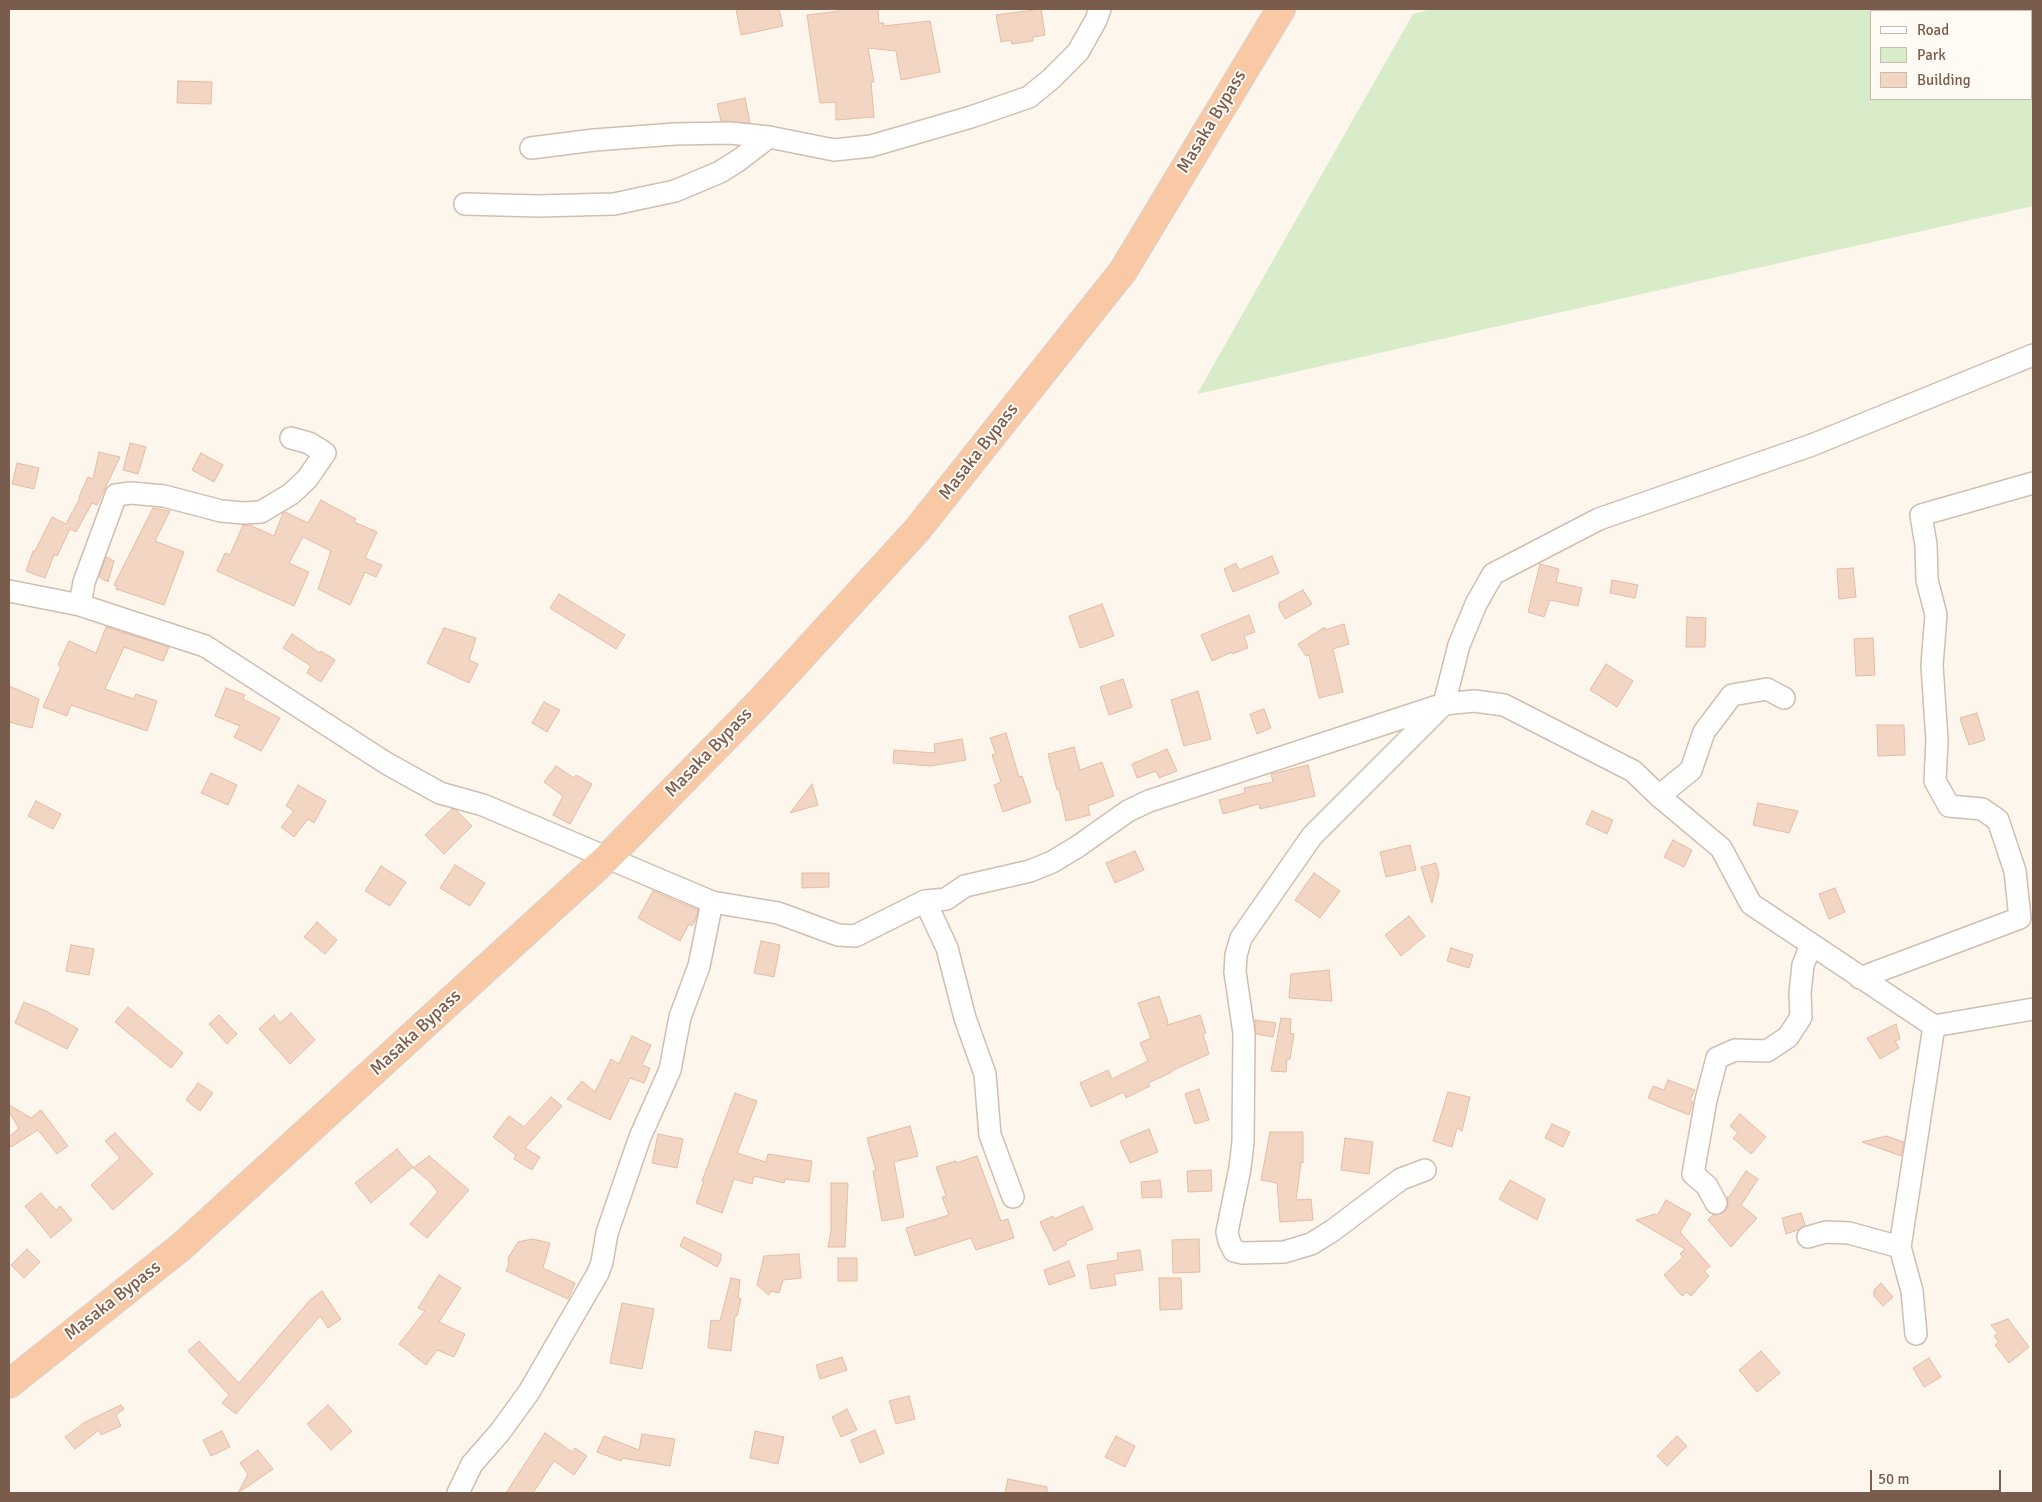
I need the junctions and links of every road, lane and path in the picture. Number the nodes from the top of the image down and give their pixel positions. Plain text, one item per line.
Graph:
1 (1100, 9) edge
2 (1281, 9) edge
3 (768, 137) junction
4 (531, 148) dead end
5 (465, 204) dead end
6 (2033, 354) edge
7 (291, 438) dead end
8 (2033, 483) edge
9 (9, 591) edge
10 (80, 604) junction
11 (1784, 698) dead end
12 (1444, 704) junction
13 (1659, 796) junction
14 (608, 856) junction
15 (925, 901) junction
16 (712, 902) junction
17 (1811, 945) junction
18 (1860, 978) junction
19 (2033, 1009) edge
20 (1934, 1026) junction
21 (1425, 1170) dead end
22 (1013, 1197) dead end
23 (1716, 1203) dead end
24 (1808, 1237) dead end
25 (1900, 1247) junction
26 (1916, 1334) dead end
27 (9, 1384) edge
28 (458, 1493) edge

1 - 3 street
2 - 14 highway, Masaka Bypass
3 - 4 street
3 - 5 street
6 - 12 street
7 - 10 street
8 - 18 street
9 - 10 street
10 - 14 street
11 - 13 street
12 - 13 street
12 - 15 street
12 - 21 street
13 - 17 street
14 - 16 street
14 - 27 highway, Masaka Bypass
15 - 16 street
15 - 22 street
16 - 28 street
17 - 18 street
17 - 23 street
18 - 20 street
19 - 20 street
20 - 25 street
24 - 25 street
25 - 26 street

